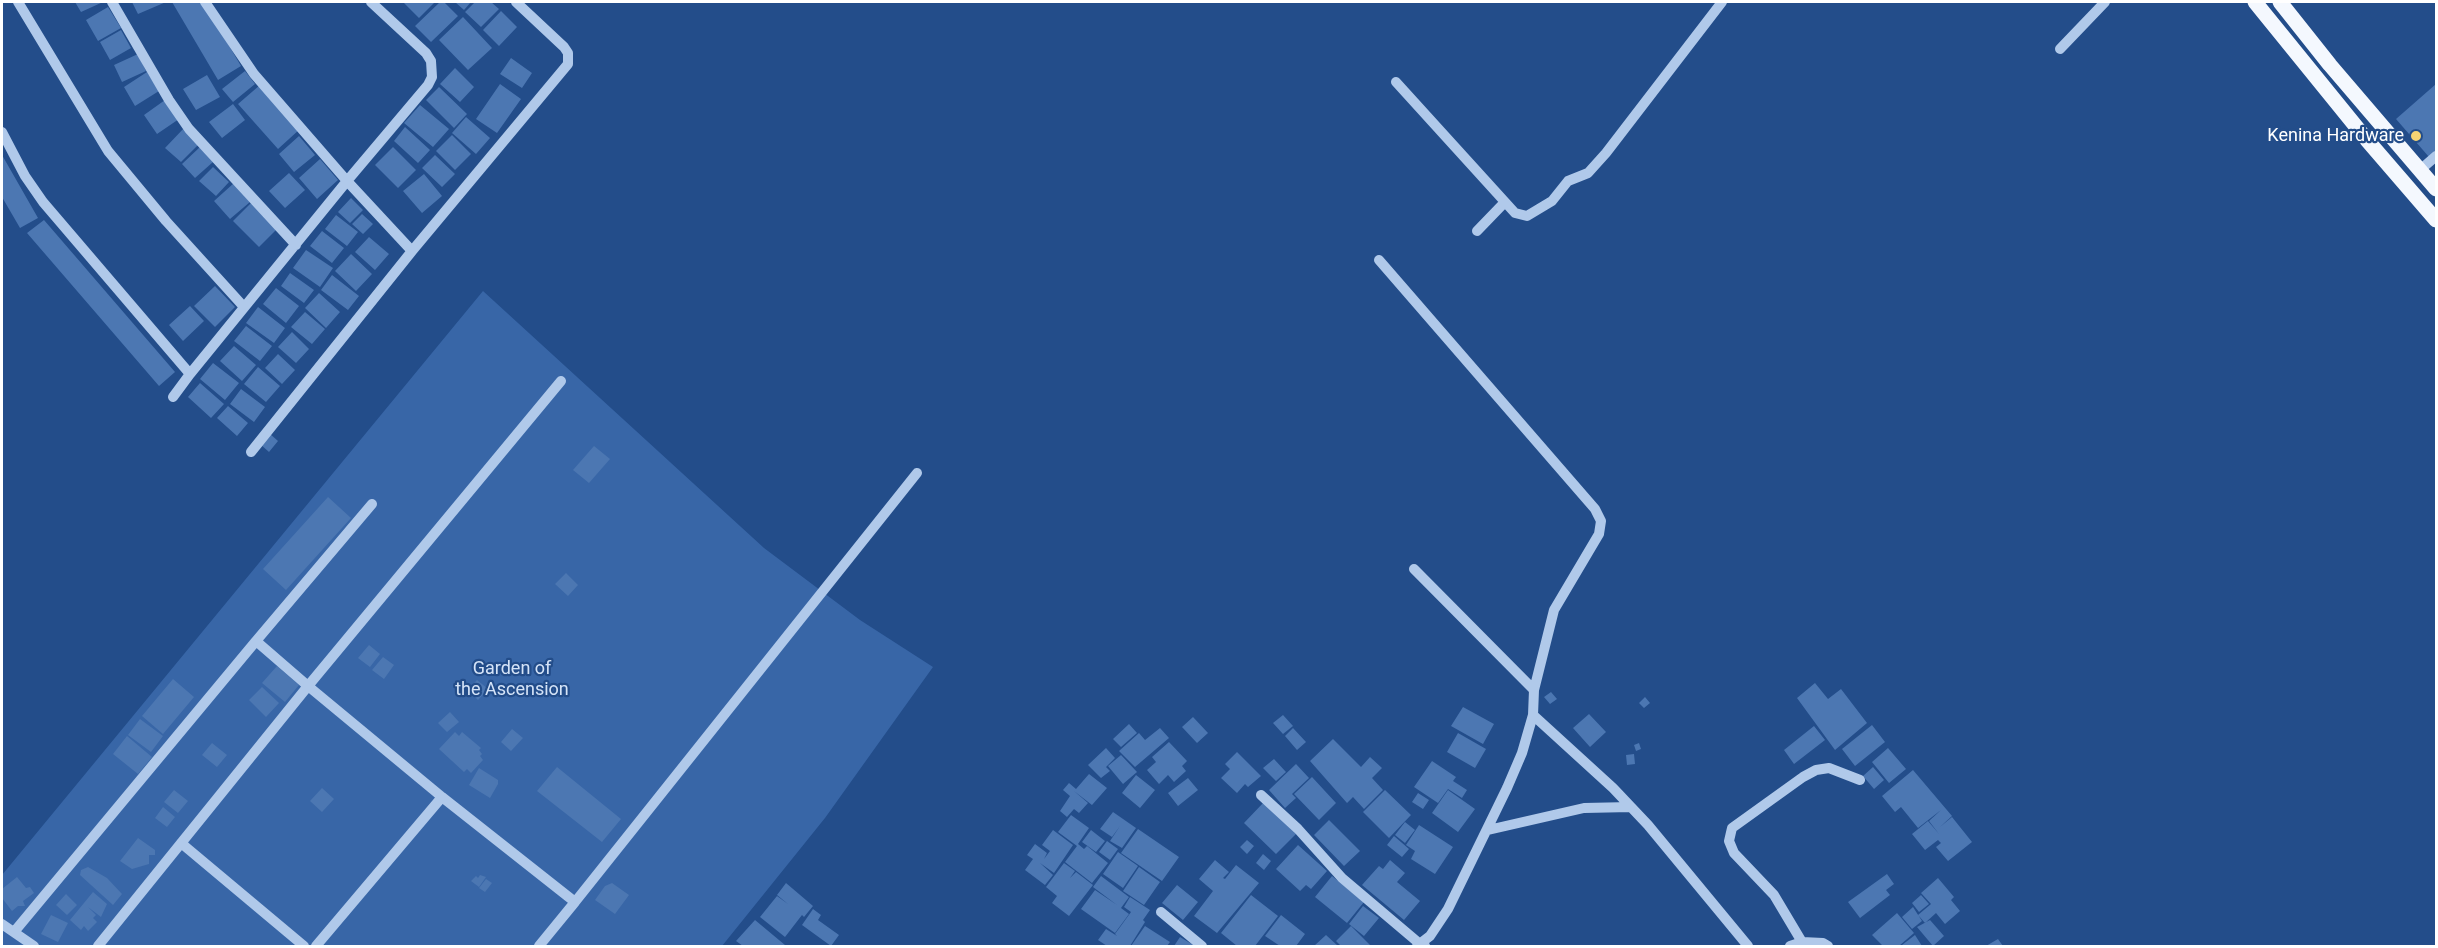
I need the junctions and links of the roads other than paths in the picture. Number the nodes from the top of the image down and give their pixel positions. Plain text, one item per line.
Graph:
1 (18, 2) edge
2 (112, 2) edge
3 (205, 2) edge
4 (371, 2) edge
5 (516, 2) edge
6 (1722, 2) edge
7 (2105, 2) edge
8 (2255, 2) edge
9 (2280, 2) edge
10 (2061, 49) dead end
11 (1396, 82) dead end
12 (2, 132) edge
13 (2436, 156) edge
14 (2420, 170) junction
15 (347, 181) junction
16 (2436, 189) edge
17 (1505, 202) junction
18 (2434, 213) edge
19 (1477, 231) dead end
20 (296, 245) junction
21 (412, 251) junction
22 (1379, 260) dead end
23 (244, 307) junction
24 (190, 374) junction
25 (561, 381) dead end
26 (173, 397) dead end
27 (251, 452) dead end
28 (917, 473) dead end
29 (372, 504) dead end
30 (1414, 568) dead end
31 (256, 642) junction
32 (308, 687) junction
33 (1533, 690) junction
34 (1533, 715) junction
35 (1860, 780) dead end
36 (1261, 795) dead end
37 (442, 797) junction
38 (1631, 807) junction
39 (1488, 830) junction
40 (181, 843) junction
41 (575, 902) junction
42 (1161, 912) dead end
43 (2, 924) edge
44 (14, 932) junction
45 (1802, 942) junction
46 (34, 946) edge
47 (98, 946) edge
48 (304, 946) edge
49 (315, 946) edge
50 (539, 946) edge
51 (1202, 946) edge
52 (1422, 946) edge
53 (1748, 946) edge
54 (1790, 946) edge
55 (1828, 946) edge

1 - 23 street
2 - 20 street
3 - 15 street
4 - 15 street
5 - 21 street
6 - 17 street
7 - 10 street
8 - 18 main road
9 - 14 main road
11 - 17 street
12 - 24 street
13 - 14 street
14 - 16 main road
15 - 20 street
15 - 21 street
17 - 19 street
20 - 23 street
21 - 27 street
22 - 33 street
23 - 24 street
24 - 26 street
25 - 32 street
28 - 41 street
29 - 31 street
30 - 33 street
31 - 32 street
31 - 44 street
32 - 37 street
32 - 40 street
33 - 34 street
34 - 38 street
34 - 39 street
35 - 45 street
36 - 52 street
37 - 41 street
37 - 49 street
38 - 39 street
38 - 53 street
39 - 52 street
40 - 47 street
40 - 48 street
41 - 50 street
42 - 51 street
43 - 44 street
44 - 46 street
45 - 54 street
45 - 55 street

